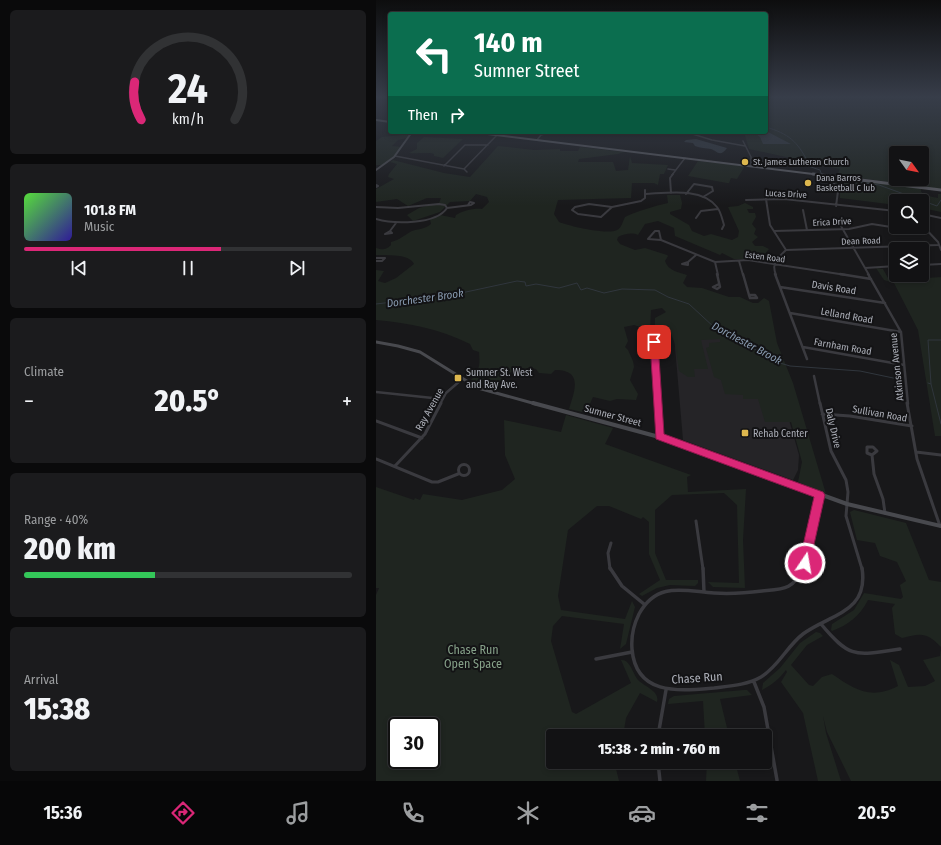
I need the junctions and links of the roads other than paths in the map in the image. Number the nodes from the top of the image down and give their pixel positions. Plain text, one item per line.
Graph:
1 (411, 134) edge
2 (488, 134) edge
3 (545, 134) edge
4 (692, 134) edge
5 (497, 135) junction
6 (536, 140) junction
7 (744, 141) dead end
8 (488, 145) junction
9 (745, 146) junction
10 (395, 156) junction
11 (685, 158) junction
12 (444, 166) junction
13 (751, 166) junction
14 (464, 169) junction
15 (668, 169) dead end
16 (376, 170) edge
17 (676, 170) junction
18 (467, 172) dead end
19 (833, 176) junction
20 (645, 190) dead end
21 (941, 190) edge
22 (671, 193) junction
23 (645, 194) junction
24 (686, 194) junction
25 (703, 198) junction
26 (766, 199) junction
27 (746, 200) dead end
28 (468, 204) dead end
29 (836, 206) junction
30 (376, 207) edge
31 (613, 207) junction
32 (447, 208) junction
33 (718, 209) junction
34 (803, 210) dead end
35 (889, 210) edge
36 (929, 215) edge
37 (696, 218) dead end
38 (941, 218) edge
39 (838, 219) dead end
40 (376, 221) edge
41 (396, 223) junction
42 (889, 227) edge
43 (722, 229) dead end
44 (842, 229) junction
45 (807, 230) junction
46 (390, 231) dead end
47 (774, 231) junction
48 (929, 232) edge
49 (661, 240) junction
50 (938, 244) junction
51 (853, 248) junction
52 (786, 250) junction
53 (941, 250) edge
54 (697, 255) junction
55 (739, 261) junction
56 (688, 262) dead end
57 (715, 262) junction
58 (773, 264) junction
59 (941, 264) edge
60 (929, 265) edge
61 (889, 266) edge
62 (865, 268) junction
63 (871, 279) junction
64 (719, 284) dead end
65 (779, 287) junction
66 (749, 295) dead end
67 (886, 303) junction
68 (789, 313) junction
69 (902, 332) junction
70 (651, 338) dead end
71 (376, 342) edge
72 (803, 347) junction
73 (807, 359) dead end
74 (904, 365) junction
75 (814, 376) dead end
76 (462, 380) junction
77 (376, 392) edge
78 (442, 399) junction
79 (822, 414) junction
80 (376, 421) edge
81 (912, 426) junction
82 (660, 436) junction
83 (422, 438) junction
84 (916, 452) junction
85 (872, 455) dead end
86 (941, 455) edge
87 (376, 459) edge
88 (395, 466) junction
89 (458, 474) junction
90 (820, 495) junction
91 (847, 504) junction
92 (885, 513) junction
93 (696, 521) dead end
94 (941, 526) edge
95 (611, 543) dead end
96 (704, 592) junction
97 (644, 604) junction
98 (821, 624) junction
99 (900, 649) dead end
100 (632, 652) junction
101 (596, 659) dead end
102 (754, 682) junction
103 (666, 690) junction
104 (659, 729) edge
105 (659, 769) edge
106 (777, 780) edge
107 (660, 781) edge

1 - 10 main road
2 - 5 main road
3 - 6 street
4 - 9 street
5 - 6 main road
5 - 8 street
6 - 11 main road
7 - 9 street
8 - 12 street
8 - 14 street
9 - 13 street
10 - 12 street
10 - 16 main road
11 - 13 main road
11 - 17 street
12 - 14 street
13 - 19 main road
14 - 18 street
15 - 17 street
17 - 22 street
19 - 21 main road
19 - 29 street
20 - 23 street
22 - 23 street
22 - 24 street
23 - 31 street
24 - 25 street
24 - 25 street
25 - 33 street
26 - 27 street, Lucas Drive
26 - 29 street, Lucas Drive
26 - 47 street
28 - 32 street
29 - 35 street, Lucas Drive
30 - 32 street
31 - 31 street
32 - 41 street
33 - 37 street
33 - 43 street
34 - 45 street
36 - 38 street
39 - 44 street, Atkinson Avenue
40 - 41 street
41 - 46 street
42 - 44 street, Erica Drive
44 - 45 street, Erica Drive
44 - 51 street, Atkinson Avenue
45 - 47 street, Erica Drive
47 - 52 street
48 - 50 street
49 - 49 street, Esten Road
49 - 54 street, Esten Road
50 - 51 street, Dean Road
50 - 53 street
51 - 52 street, Dean Road
51 - 62 street, Atkinson Avenue
52 - 58 street
54 - 56 street
54 - 57 street, Esten Road
55 - 57 street, Esten Road
55 - 58 street, Esten Road
55 - 66 street
57 - 64 street
58 - 63 street, Esten Road
58 - 65 street
59 - 60 street
61 - 62 street
62 - 63 street, Atkinson Avenue
63 - 67 street, Atkinson Avenue
65 - 67 street, Davis Road
65 - 68 street
67 - 69 street, Atkinson Avenue
68 - 69 street, Lelland Road
68 - 72 street
69 - 74 street, Atkinson Avenue
70 - 82 street
71 - 76 main road, Sumner Street
72 - 73 street
72 - 74 street, Farnham Road
74 - 81 street, Atkinson Avenue
75 - 79 street, Daly Drive
76 - 78 street, Ray Avenue
76 - 82 main road, Sumner Street
77 - 78 street
78 - 83 street, Ray Avenue
79 - 81 street, Sullivan Road
79 - 91 street, Daly Drive
80 - 83 street
81 - 84 street, Atkinson Avenue
82 - 90 main road, Sumner Street
83 - 88 street, Ray Avenue
84 - 86 street
84 - 94 street, Atkinson Avenue
85 - 92 street
87 - 88 street
88 - 89 street
89 - 89 street
90 - 91 main road, Sumner Street
90 - 96 street
91 - 92 main road, Sumner Street
91 - 98 street, Chase Run
92 - 94 main road, Sumner Street
93 - 96 street
95 - 97 street
96 - 97 street
97 - 100 street, Chase Run
98 - 99 street
98 - 102 street, Chase Run
100 - 101 street
100 - 103 street, Chase Run
102 - 103 street, Chase Run
102 - 106 street
103 - 104 street
105 - 107 street

